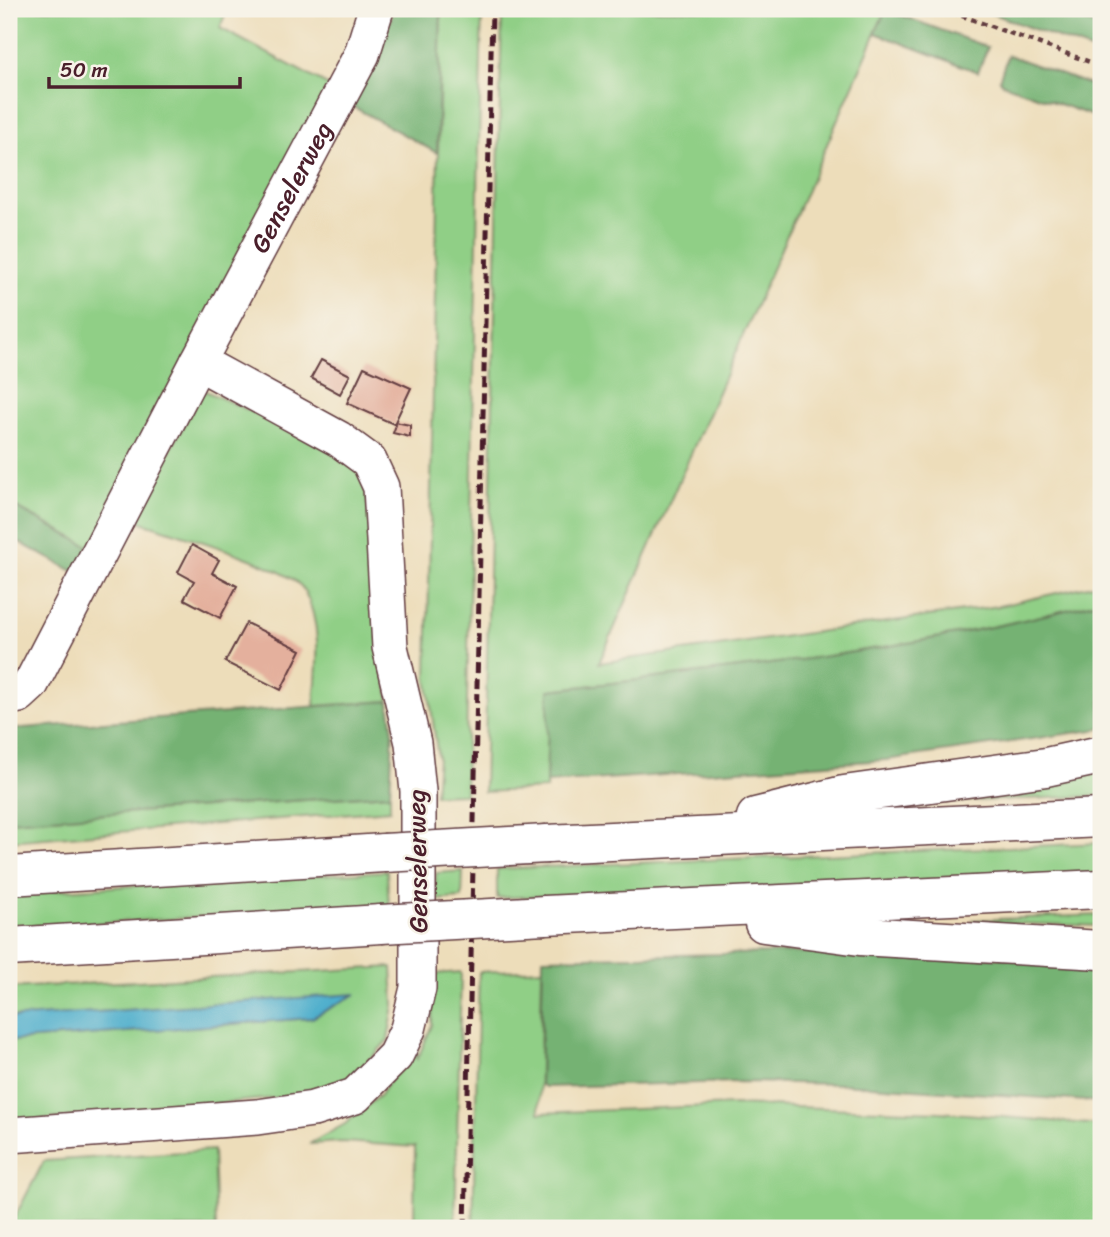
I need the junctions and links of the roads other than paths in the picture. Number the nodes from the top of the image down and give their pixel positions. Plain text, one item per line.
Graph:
1 (376, 9) edge
2 (198, 362) junction
3 (14, 696) edge
4 (1101, 755) edge
5 (1101, 818) edge
6 (677, 837) junction
7 (9, 876) edge
8 (1101, 890) edge
9 (668, 910) junction
10 (9, 947) edge
11 (1101, 950) edge
12 (9, 1135) edge

1 - 2 street, Genselerweg
2 - 3 street, Genselerweg
2 - 12 street, Genselerweg
4 - 6 highway
5 - 6 highway
6 - 7 highway, bridge
8 - 9 highway
9 - 10 highway, bridge
9 - 11 highway

